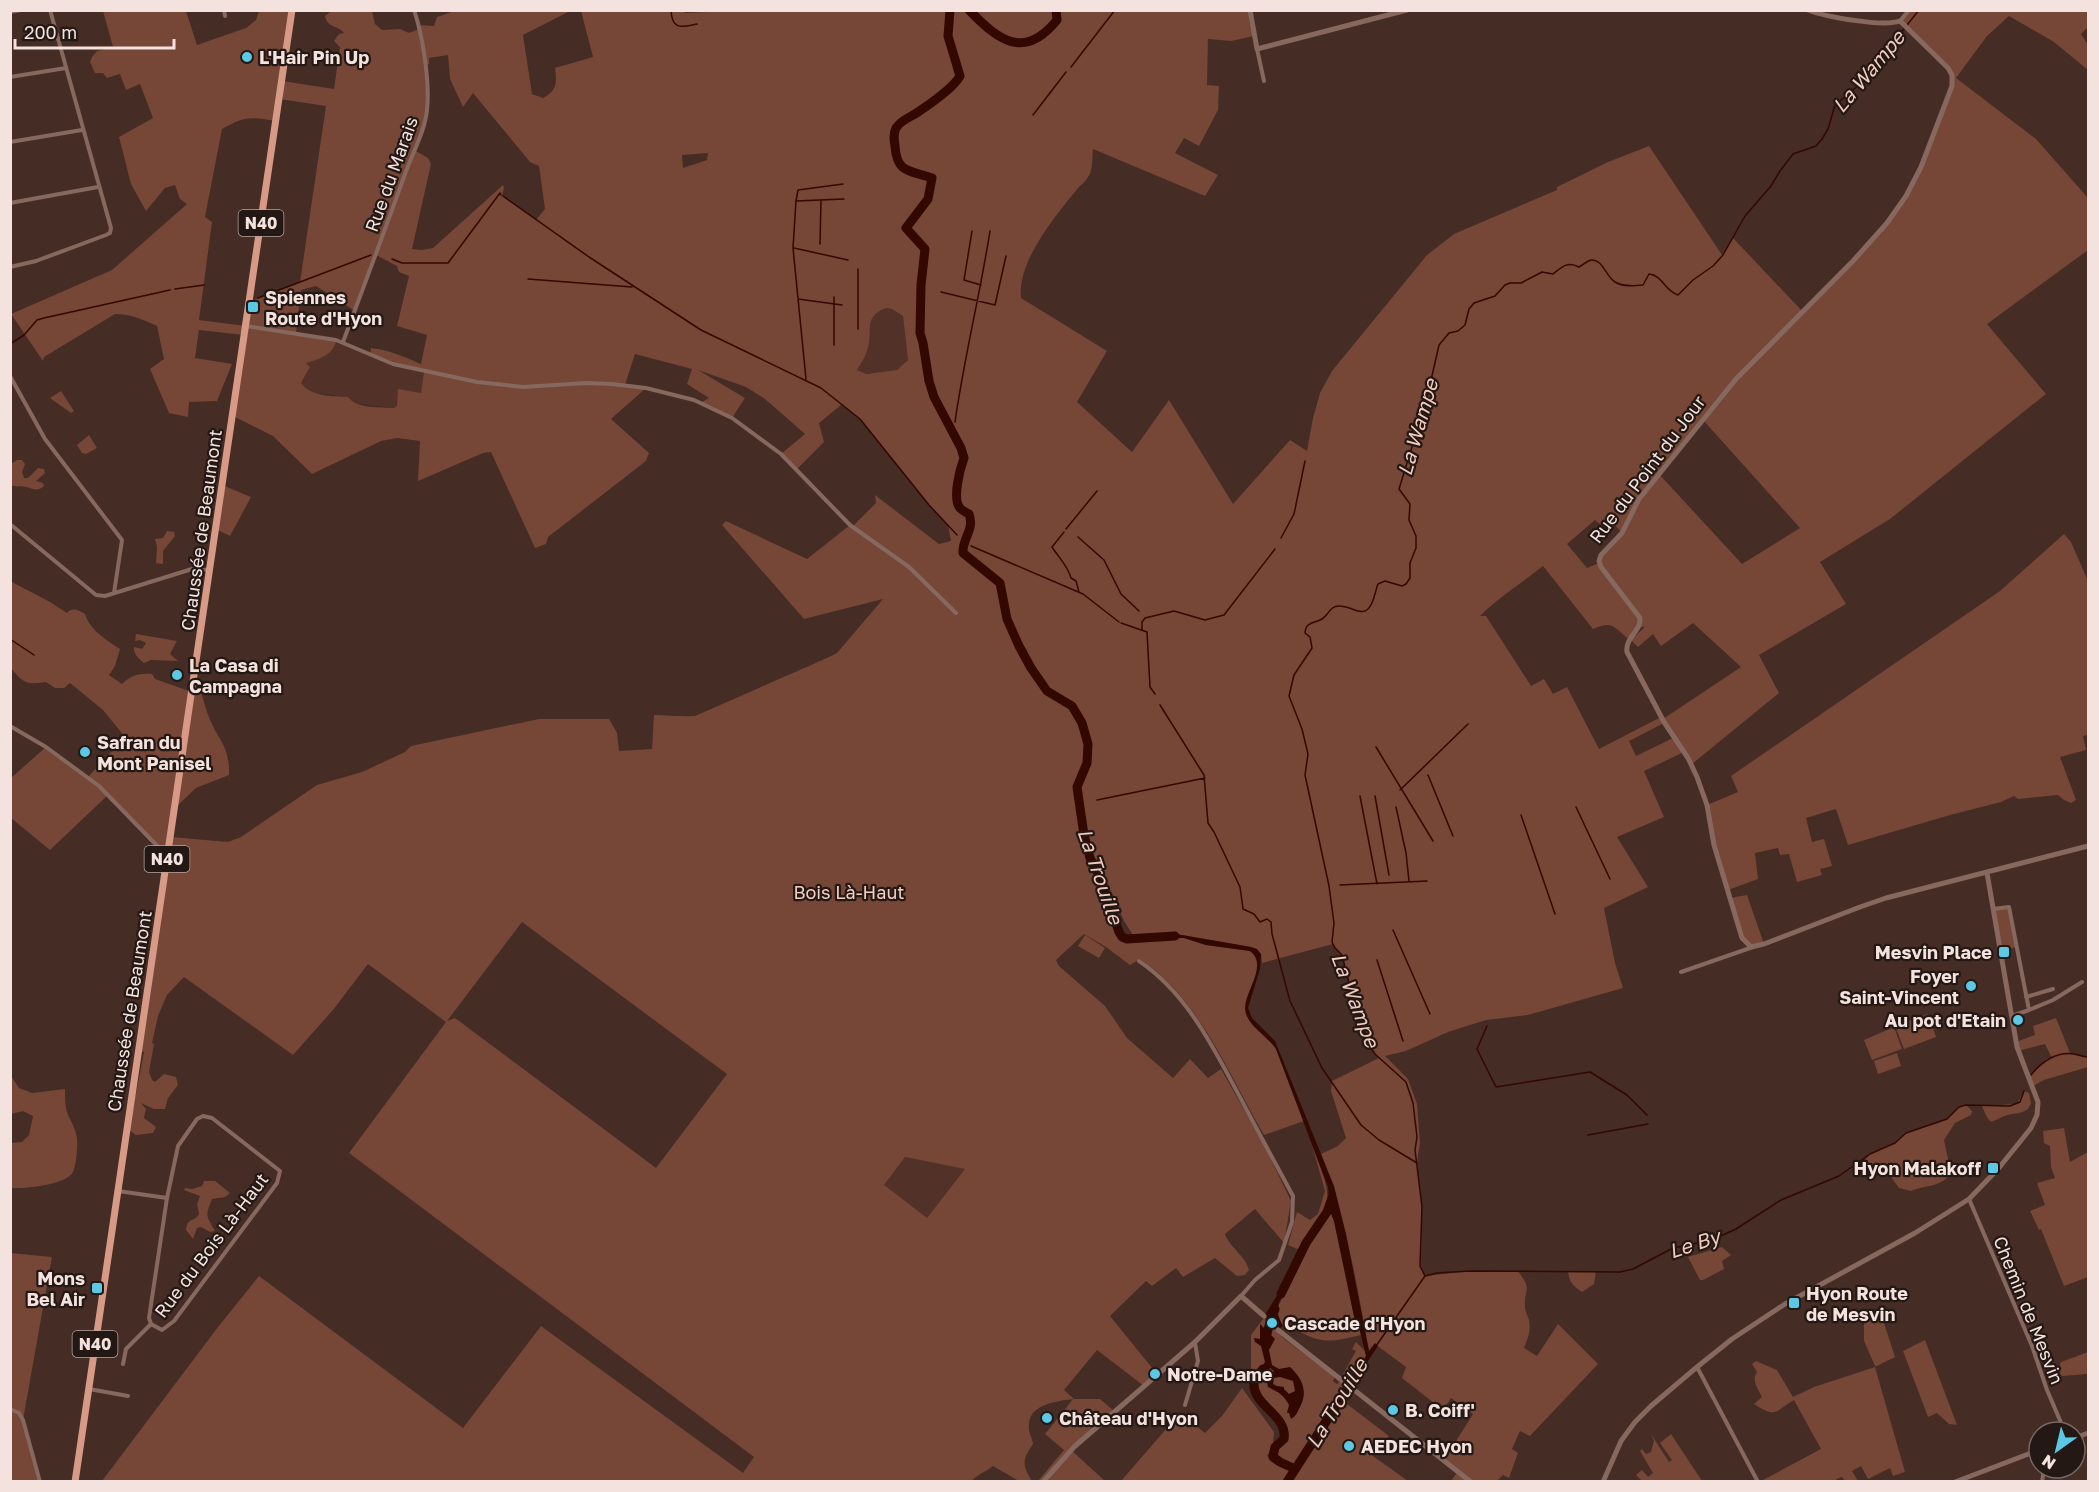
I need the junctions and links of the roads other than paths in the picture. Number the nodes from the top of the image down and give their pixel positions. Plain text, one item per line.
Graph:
1 (21, 10) edge
2 (50, 10) edge
3 (224, 10) edge
4 (292, 10) edge
5 (414, 10) edge
6 (1250, 10) edge
7 (1407, 10) edge
8 (1808, 10) edge
9 (1909, 10) edge
10 (10, 12) edge
11 (225, 16) dead end
12 (1901, 22) junction
13 (1257, 49) junction
14 (66, 68) junction
15 (10, 77) edge
16 (1264, 81) dead end
17 (82, 130) junction
18 (10, 142) edge
19 (99, 187) junction
20 (10, 203) edge
21 (10, 267) edge
22 (246, 327) junction
23 (343, 342) junction
24 (10, 376) edge
25 (10, 524) edge
26 (210, 570) junction
27 (114, 593) junction
28 (956, 613) dead end
29 (10, 726) edge
30 (2088, 846) edge
31 (167, 857) junction
32 (1988, 873) junction
33 (1993, 909) junction
34 (1754, 947) junction
35 (1139, 961) dead end
36 (1681, 972) dead end
37 (2082, 982) dead end
38 (2053, 989) dead end
39 (2026, 997) junction
40 (2029, 1010) junction
41 (2011, 1016) junction
42 (118, 1191) junction
43 (167, 1198) junction
44 (1969, 1199) junction
45 (1241, 1296) junction
46 (1264, 1316) dead end
47 (151, 1324) junction
48 (1278, 1330) dead end
49 (1195, 1342) junction
50 (123, 1364) dead end
51 (1697, 1367) junction
52 (89, 1389) junction
53 (128, 1396) dead end
54 (1185, 1406) dead end
55 (10, 1409) edge
56 (2060, 1420) edge
57 (2027, 1455) edge
58 (40, 1482) edge
59 (75, 1482) edge
60 (1043, 1482) edge
61 (1471, 1482) edge
62 (1603, 1482) edge
63 (1758, 1482) edge
64 (1955, 1482) edge

1 - 10 street
2 - 14 street
3 - 11 street
4 - 22 main road, Chaussée de Beaumont / N40
5 - 23 street, Rue du Marais
6 - 13 street
7 - 13 street
8 - 12 street
9 - 12 street
12 - 34 street, Rue du Point du Jour
13 - 16 street
14 - 15 street
14 - 17 street
17 - 18 street
17 - 19 street
19 - 20 street
19 - 21 street
22 - 23 street
22 - 26 main road, Chaussée de Beaumont / N40
23 - 28 street
24 - 27 street
25 - 27 street
26 - 27 street
26 - 31 main road, Chaussée de Beaumont / N40
29 - 31 street
30 - 32 street
31 - 42 main road, Chaussée de Beaumont / N40
32 - 33 street
32 - 34 street
33 - 39 street
33 - 41 street
34 - 36 street
35 - 45 street
37 - 40 street
38 - 39 street
39 - 40 street
40 - 41 street
41 - 44 street
42 - 43 street
42 - 52 main road, Chaussée de Beaumont / N40
43 - 47 street, Rue du Bois Là-Haut
43 - 47 street, Rue du Bois Là-Haut
44 - 51 street
44 - 56 street, Chemin de Mesvin
45 - 46 street
45 - 49 street
47 - 50 street, Rue du Bois Là-Haut
48 - 61 street
49 - 54 street
49 - 60 street
51 - 62 street
51 - 63 street
52 - 53 street
52 - 59 main road, Chaussée de Beaumont / N40
55 - 58 street
57 - 64 street

